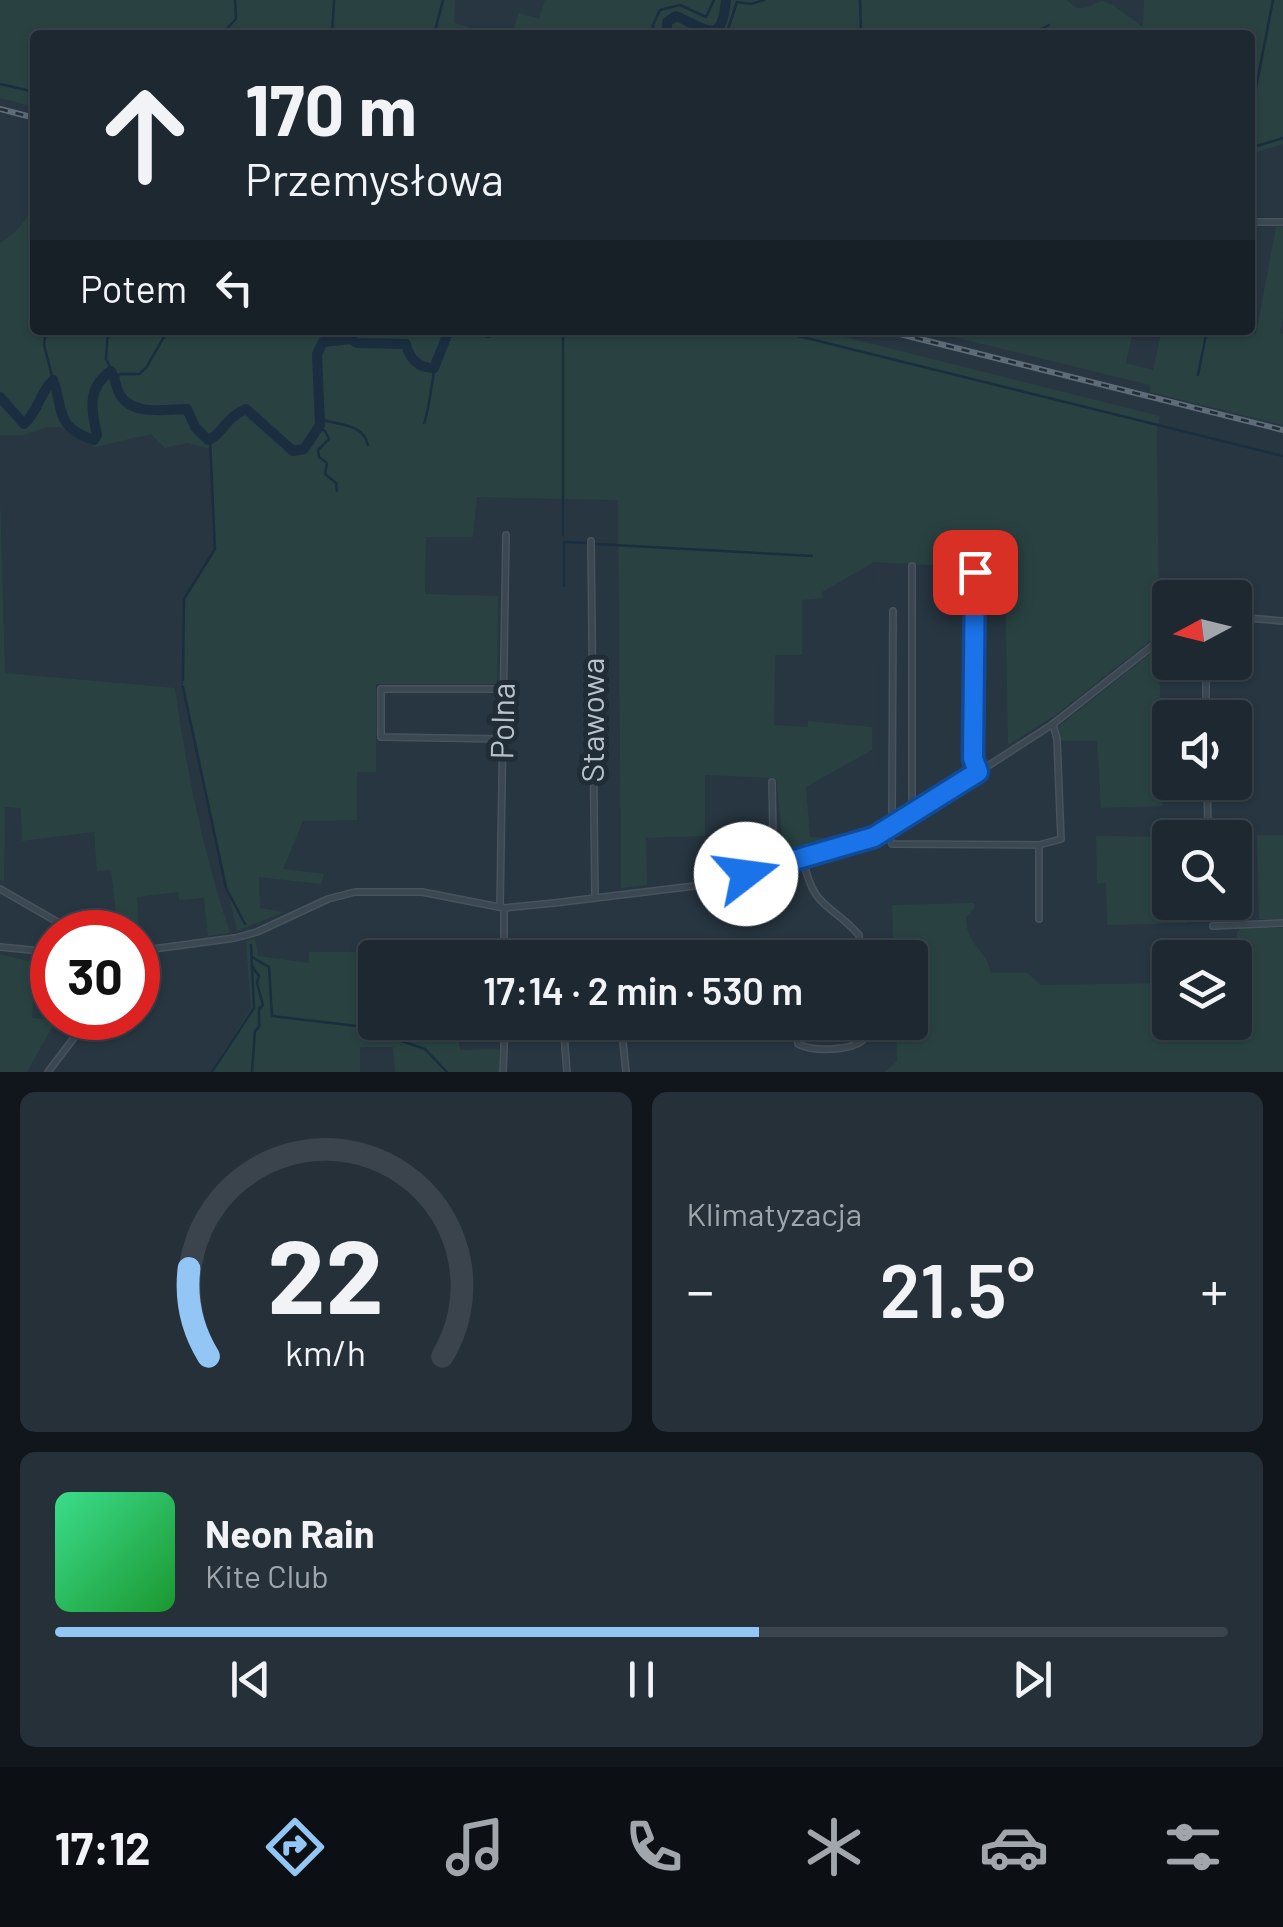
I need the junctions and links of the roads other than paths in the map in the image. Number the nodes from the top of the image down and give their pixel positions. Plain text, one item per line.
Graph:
1 (1255, 222) edge
2 (1283, 222) edge
3 (506, 535) dead end
4 (591, 541) dead end
5 (912, 566) dead end
6 (975, 572) dead end
7 (893, 611) dead end
8 (1252, 618) edge
9 (1283, 621) edge
10 (1152, 646) edge
11 (503, 689) junction
12 (1053, 724) junction
13 (502, 739) junction
14 (978, 772) junction
15 (772, 782) dead end
16 (918, 812) junction
17 (896, 825) junction
18 (887, 831) junction
19 (1038, 844) junction
20 (803, 859) junction
21 (781, 865) junction
22 (0, 889) edge
23 (595, 899) junction
24 (502, 908) junction
25 (37, 910) edge
26 (1039, 919) dead end
27 (1283, 923) edge
28 (1213, 926) dead end
29 (503, 940) edge
30 (859, 940) edge
31 (0, 947) edge
32 (160, 948) edge
33 (30, 950) edge
34 (72, 1040) edge
35 (504, 1040) edge
36 (565, 1040) edge
37 (623, 1040) edge
38 (798, 1040) edge
39 (863, 1040) edge
40 (48, 1072) edge
41 (503, 1072) edge
42 (568, 1072) edge
43 (626, 1072) edge

1 - 2 street
3 - 11 street, Polna
4 - 23 street, Stawowa
5 - 16 street
6 - 14 street
7 - 17 street
8 - 9 street
10 - 12 street
11 - 13 street, Polna
11 - 13 street
12 - 14 street
12 - 19 street
13 - 24 street, Polna
14 - 16 street
15 - 21 street
16 - 17 street
17 - 18 street
18 - 19 street
18 - 20 street
19 - 26 street
20 - 21 street
20 - 30 street
21 - 23 street
22 - 25 street
23 - 24 street
24 - 29 street, Polna
24 - 32 street
27 - 28 street
31 - 33 street
34 - 40 street
35 - 41 street
36 - 42 street
37 - 43 street
38 - 39 street

